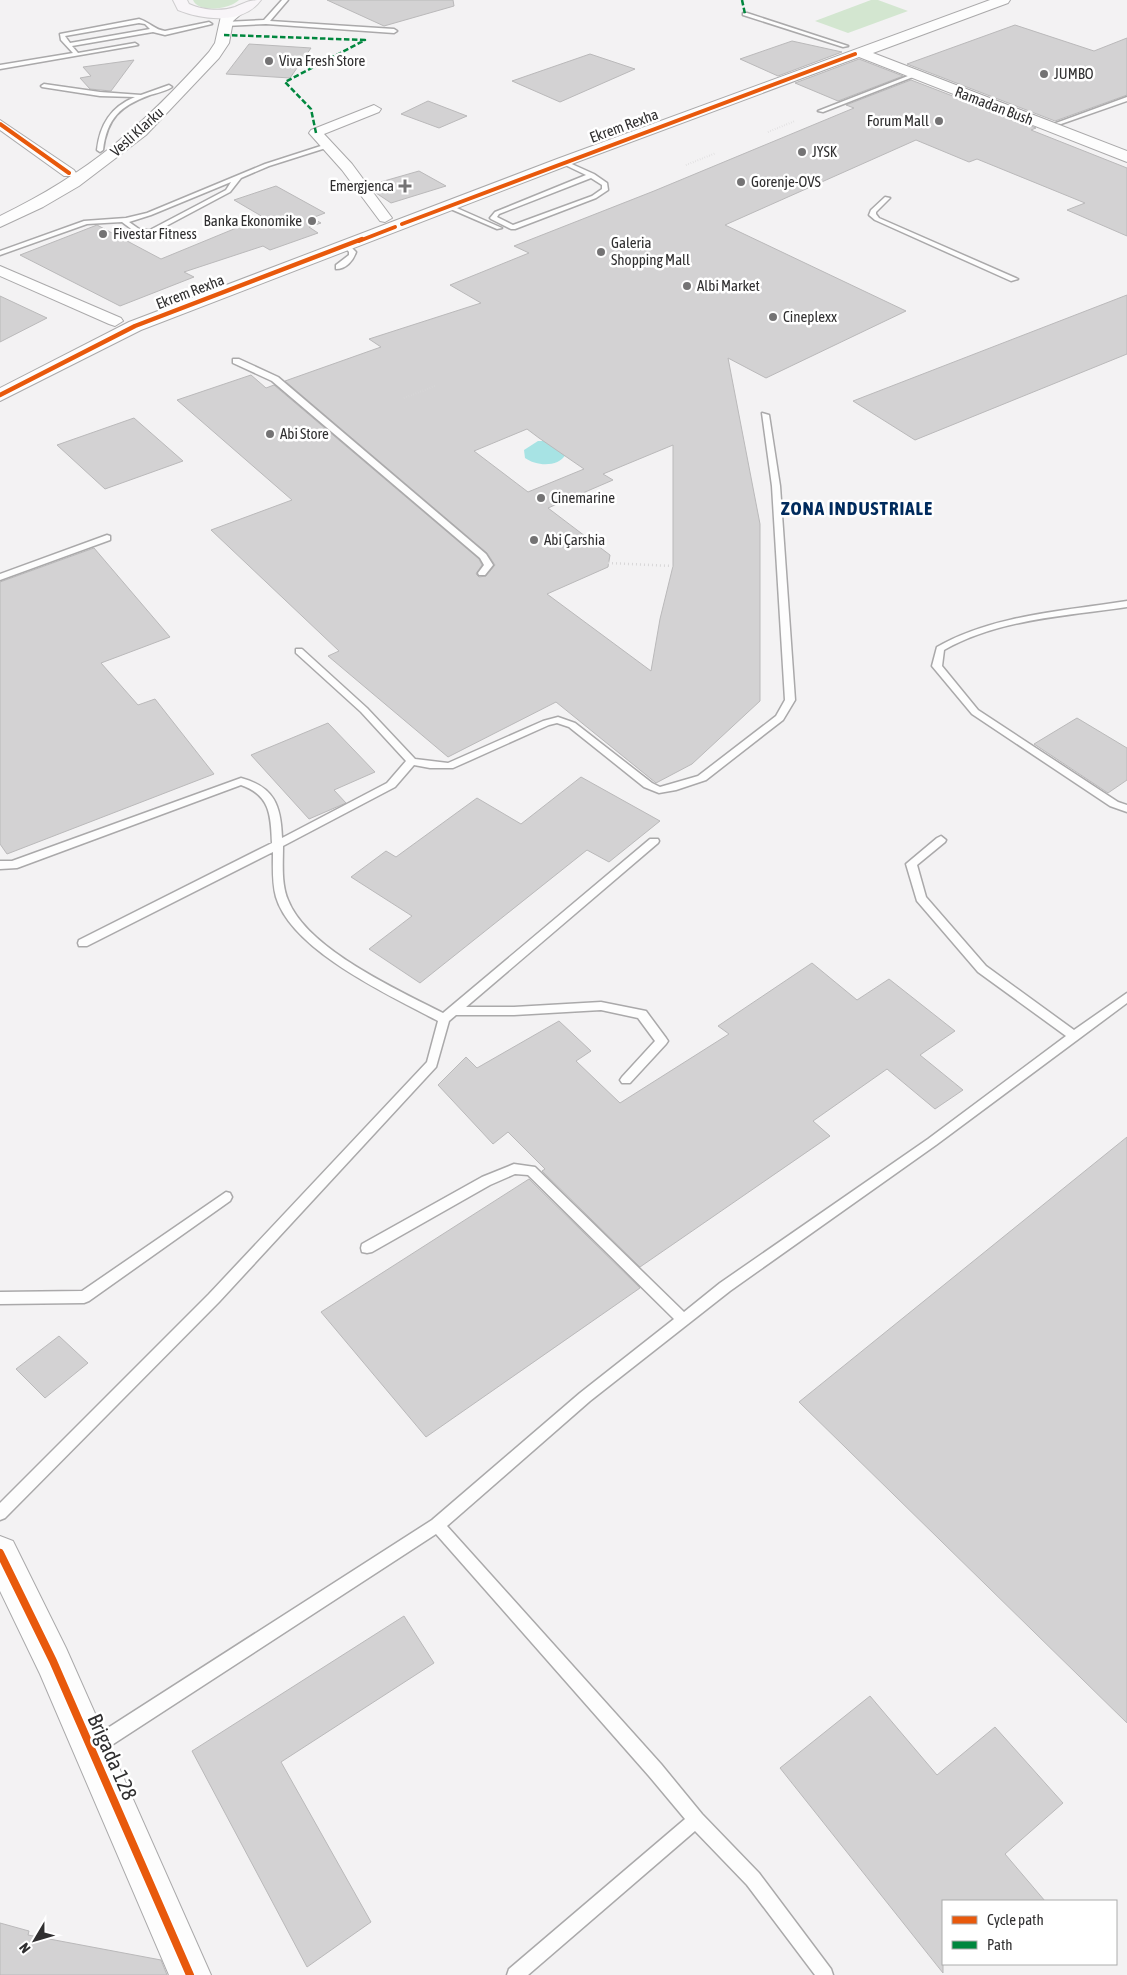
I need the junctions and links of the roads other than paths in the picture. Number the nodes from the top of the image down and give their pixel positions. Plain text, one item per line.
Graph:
1 (254, 0) edge
2 (285, 0) edge
3 (969, 0) edge
4 (1003, 0) edge
5 (179, 1) edge
6 (240, 9) junction
7 (198, 12) junction
8 (744, 14) dead end
9 (266, 22) junction
10 (209, 24) junction
11 (225, 24) junction
12 (153, 30) junction
13 (394, 31) dead end
14 (68, 45) junction
15 (135, 45) dead end
16 (853, 50) junction
17 (77, 55) junction
18 (0, 67) edge
19 (915, 75) junction
20 (44, 86) dead end
21 (169, 87) junction
22 (144, 96) junction
23 (1127, 99) edge
24 (374, 109) dead end
25 (821, 111) dead end
26 (1059, 123) dead end
27 (0, 124) edge
28 (327, 146) junction
29 (100, 150) junction
30 (1127, 156) edge
31 (562, 162) junction
32 (69, 173) junction
33 (592, 175) junction
34 (240, 176) junction
35 (888, 198) dead end
36 (448, 206) junction
37 (0, 211) edge
38 (126, 220) junction
39 (391, 221) junction
40 (0, 222) edge
41 (513, 228) junction
42 (347, 246) junction
43 (0, 253) edge
44 (339, 267) dead end
45 (0, 270) edge
46 (1014, 279) dead end
47 (115, 321) junction
48 (236, 361) dead end
49 (0, 380) edge
50 (0, 395) edge
51 (765, 416) dead end
52 (107, 538) dead end
53 (482, 573) dead end
54 (0, 577) edge
55 (1127, 604) edge
56 (300, 651) dead end
57 (412, 761) junction
58 (1127, 809) edge
59 (940, 840) dead end
60 (654, 841) dead end
61 (277, 845) junction
62 (0, 865) edge
63 (84, 943) dead end
64 (1127, 997) edge
65 (449, 1015) junction
66 (1074, 1036) junction
67 (626, 1080) dead end
68 (226, 1197) dead end
69 (367, 1248) dead end
70 (0, 1298) edge
71 (684, 1320) junction
72 (0, 1513) edge
73 (437, 1525) junction
74 (0, 1553) edge
75 (91, 1749) junction
76 (696, 1820) junction
77 (190, 1975) edge
78 (515, 1975) edge
79 (825, 1975) edge

1 - 6 main road
2 - 9 lane
3 - 16 street, Ekrem Rexha
4 - 16 street, Ekrem Rexha
5 - 7 main road
6 - 7 main road
6 - 11 street
7 - 10 street
8 - 16 lane
9 - 11 lane
9 - 13 lane
10 - 12 lane
10 - 21 street, Vesli Klarku
11 - 40 street, Vesli Klarku
12 - 14 lane
12 - 14 lane
14 - 17 lane
15 - 17 lane
16 - 19 street, Ramadan Bush
16 - 31 street, Ekrem Rexha
16 - 39 street, Ekrem Rexha
17 - 18 lane
19 - 25 lane
19 - 30 street, Ramadan Bush
20 - 22 lane
21 - 22 lane
21 - 29 street, Vesli Klarku
22 - 29 lane
23 - 26 lane
24 - 28 street
27 - 32 street
28 - 34 lane
28 - 39 street
29 - 32 street, Vesli Klarku
31 - 33 lane
31 - 36 street, Ekrem Rexha
32 - 37 street, Vesli Klarku
33 - 41 lane
33 - 41 lane
34 - 38 lane
34 - 38 lane
35 - 46 lane
36 - 39 street, Ekrem Rexha
36 - 41 lane
38 - 43 lane
39 - 42 street, Ekrem Rexha
39 - 47 street, Ekrem Rexha
42 - 44 lane
42 - 50 street, Ekrem Rexha
45 - 47 street
47 - 49 street, Ekrem Rexha
48 - 53 lane
51 - 57 lane
52 - 54 lane
55 - 58 lane
56 - 57 lane
57 - 61 lane
59 - 66 lane
60 - 65 lane
61 - 62 lane
61 - 63 lane
61 - 65 lane
64 - 66 lane
65 - 67 lane
65 - 72 lane
66 - 71 lane
68 - 70 lane
69 - 71 lane
71 - 73 lane
73 - 75 lane
73 - 76 lane
74 - 75 street, Brigada 128
75 - 77 street, Brigada 128
76 - 78 lane
76 - 79 lane

